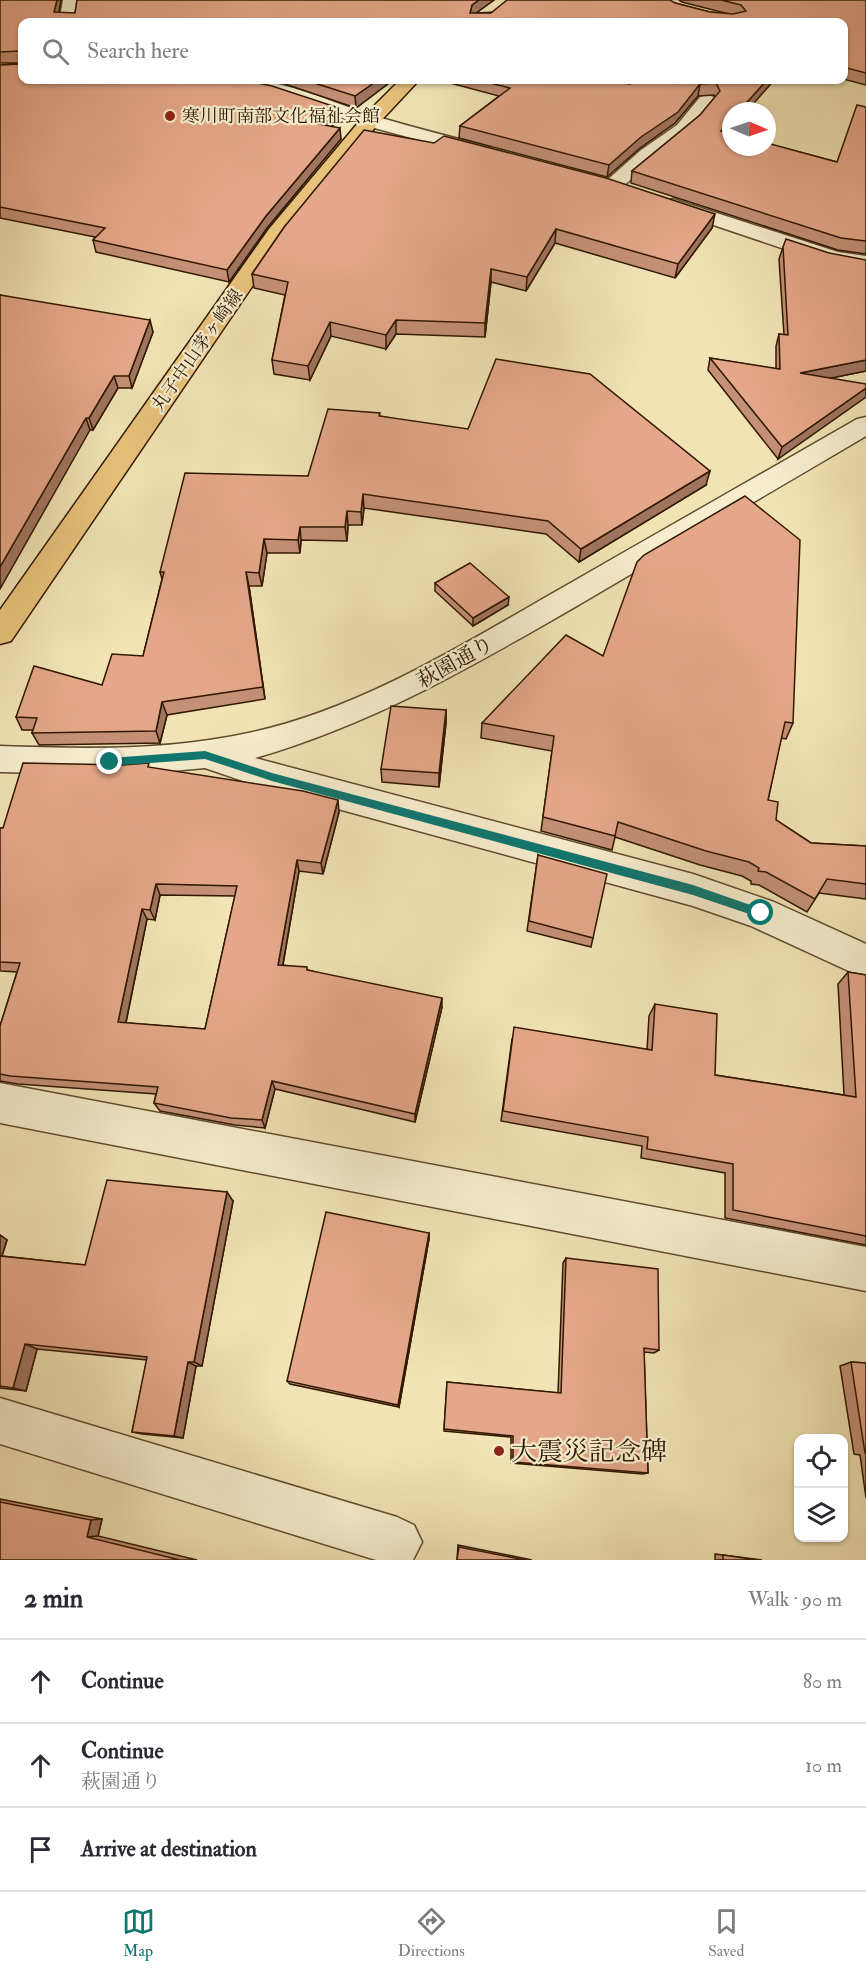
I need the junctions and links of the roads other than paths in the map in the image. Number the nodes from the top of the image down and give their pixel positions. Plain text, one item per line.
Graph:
1 (71, 0) edge
2 (69, 18) edge
3 (251, 84) edge
4 (406, 84) edge
5 (707, 101) edge
6 (370, 121) junction
7 (497, 155) edge
8 (589, 179) edge
9 (612, 186) junction
10 (634, 193) edge
11 (657, 200) edge
12 (866, 263) edge
13 (866, 425) edge
14 (0, 633) edge
15 (205, 755) junction
16 (0, 759) edge
17 (866, 962) edge
18 (0, 1103) edge
19 (866, 1269) edge
20 (0, 1421) edge
21 (397, 1542) dead end

1 - 2 street
3 - 6 street
4 - 6 main road, 丸子中山茅ヶ崎線
5 - 9 street
6 - 7 street
6 - 14 main road, 丸子中山茅ヶ崎線
8 - 9 street
9 - 10 street
11 - 12 street
13 - 15 street, 萩園通り
15 - 16 street, 萩園通り
15 - 17 street
18 - 19 street
20 - 21 street

